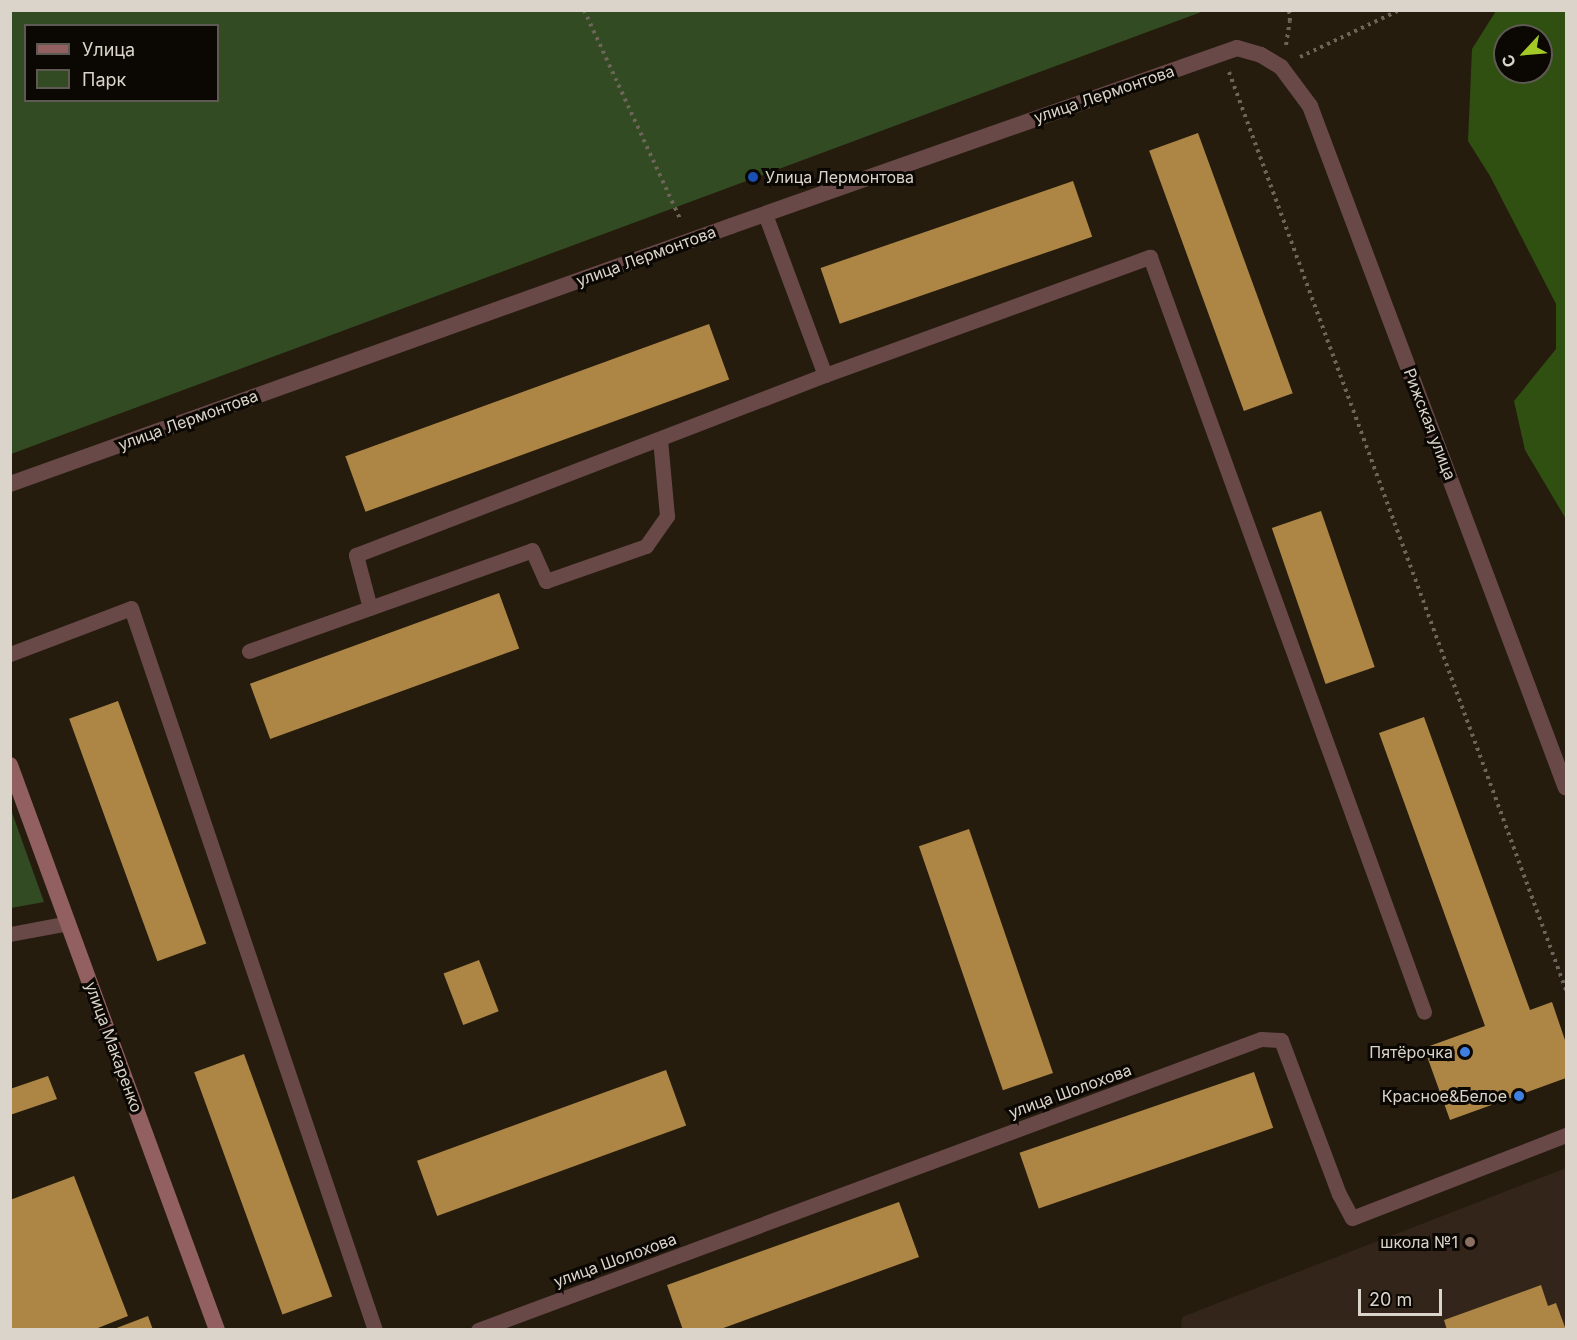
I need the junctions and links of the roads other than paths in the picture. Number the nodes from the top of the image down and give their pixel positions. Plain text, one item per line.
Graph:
1 (1281, 67) joint
2 (765, 214) junction
3 (825, 375) junction
4 (660, 439) junction
5 (10, 484) edge
6 (370, 608) junction
7 (249, 651) dead end
8 (10, 654) edge
9 (10, 765) edge
10 (1566, 788) edge
11 (68, 922) junction
12 (10, 934) edge
13 (1424, 1012) dead end
14 (1566, 1135) edge
15 (217, 1329) edge
16 (375, 1329) edge
17 (478, 1329) edge

1 - 2 street, улица Лермонтова
1 - 10 street, Рижская улица
2 - 3 lane
2 - 5 street, улица Лермонтова
3 - 4 lane
3 - 13 lane
4 - 6 lane
4 - 6 lane
6 - 7 lane
8 - 16 lane
9 - 11 main road, улица Макаренко
11 - 12 lane
11 - 15 main road, улица Макаренко
14 - 17 lane, улица Шолохова

